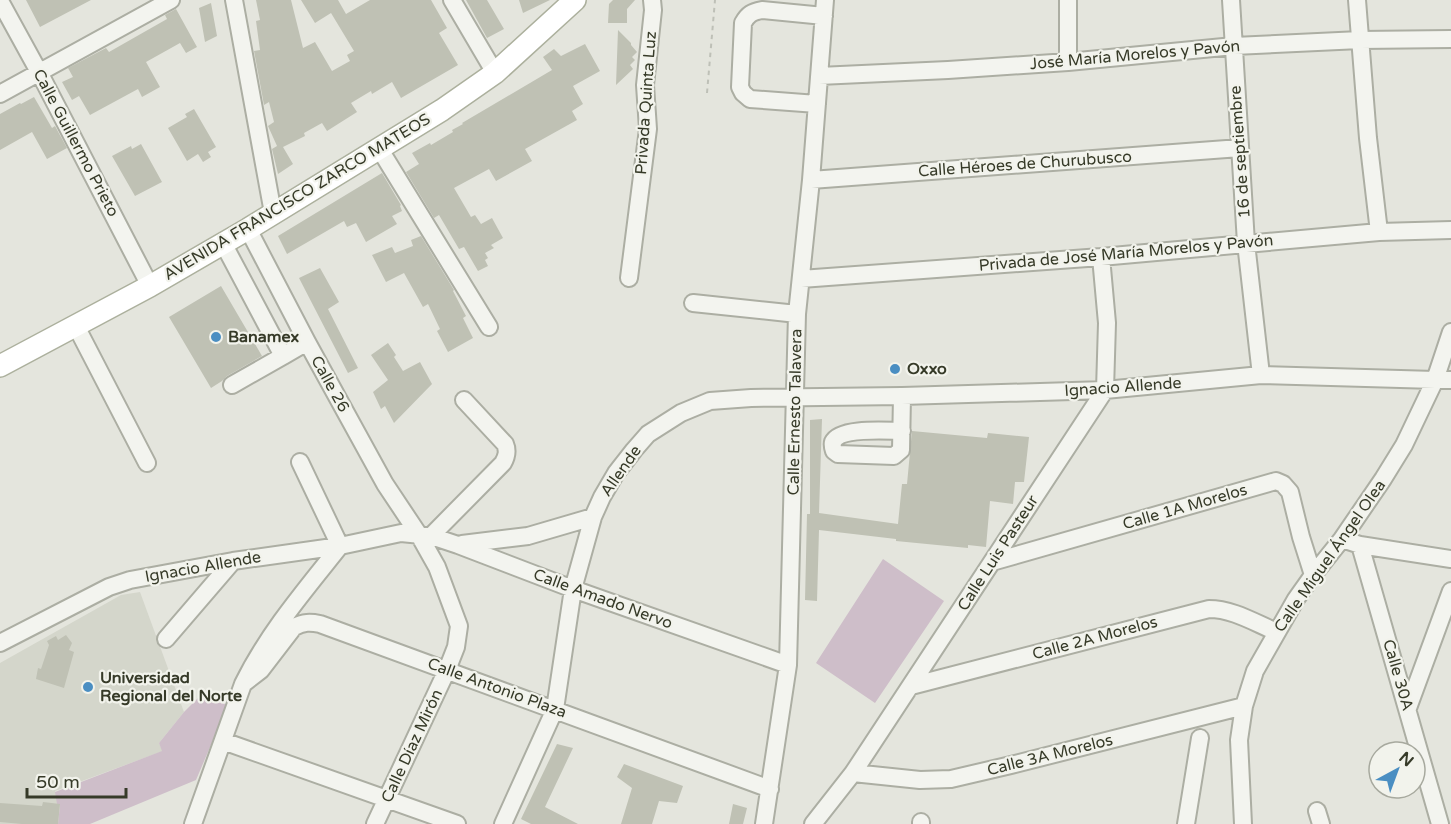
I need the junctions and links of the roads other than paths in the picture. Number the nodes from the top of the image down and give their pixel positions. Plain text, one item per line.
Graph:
1 (171, 0) edge
2 (234, 0) edge
3 (452, 0) edge
4 (575, 0) edge
5 (652, 0) edge
6 (1068, 0) edge
7 (1231, 0) edge
8 (1357, 0) edge
9 (0, 2) edge
10 (825, 8) edge
11 (1451, 39) edge
12 (1360, 40) junction
13 (1234, 46) junction
14 (1068, 62) junction
15 (39, 72) junction
16 (495, 73) junction
17 (819, 76) junction
18 (0, 94) edge
19 (817, 104) junction
20 (379, 148) junction
21 (1239, 148) junction
22 (811, 180) junction
23 (273, 213) junction
24 (248, 229) junction
25 (1451, 230) edge
26 (1379, 232) junction
27 (223, 243) junction
28 (1246, 243) junction
29 (1101, 257) junction
30 (629, 278) dead end
31 (801, 279) junction
32 (150, 286) junction
33 (693, 303) dead end
34 (797, 314) junction
35 (76, 326) junction
36 (489, 327) dead end
37 (1451, 332) edge
38 (307, 342) junction
39 (283, 356) junction
40 (0, 366) edge
41 (1262, 375) junction
42 (1443, 380) edge
43 (232, 385) dead end
44 (1105, 390) junction
45 (902, 396) junction
46 (795, 397) junction
47 (464, 400) dead end
48 (902, 431) dead end
49 (300, 462) dead end
50 (147, 463) dead end
51 (593, 518) junction
52 (425, 536) junction
53 (1342, 538) junction
54 (458, 545) junction
55 (1360, 545) junction
56 (340, 546) junction
57 (1451, 559) edge
58 (233, 561) junction
59 (993, 562) junction
60 (1313, 575) junction
61 (573, 589) junction
62 (1451, 591) edge
63 (1276, 632) junction
64 (166, 639) dead end
65 (0, 643) edge
66 (788, 664) junction
67 (447, 670) junction
68 (243, 684) junction
69 (911, 686) junction
70 (1244, 706) junction
71 (1408, 708) junction
72 (555, 709) junction
73 (1200, 738) dead end
74 (223, 741) junction
75 (853, 773) junction
76 (770, 789) junction
77 (387, 799) junction
78 (193, 824) edge
79 (375, 824) edge
80 (457, 824) edge
81 (503, 824) edge
82 (764, 824) edge
83 (813, 824) edge
84 (1186, 824) edge
85 (1243, 824) edge
86 (1440, 824) edge

1 - 15 street
2 - 23 street
3 - 16 street
4 - 16 main road, AVENIDA FRANCISCO ZARCO MATEOS
5 - 30 street, Privada Quinta Luz
6 - 14 street
7 - 13 street, 16 de septiembre
8 - 12 street
9 - 15 street, Calle Guillermo Prieto
10 - 17 street, Calle Ernesto Talavera
10 - 19 street
11 - 12 street, José María Morelos y Pavón
12 - 13 street, José María Morelos y Pavón
12 - 26 street
13 - 14 street, José María Morelos y Pavón
13 - 21 street, 16 de septiembre
14 - 17 street, José María Morelos y Pavón
15 - 18 street
15 - 32 street, Calle Guillermo Prieto
16 - 20 main road, AVENIDA FRANCISCO ZARCO MATEOS
17 - 19 street, Calle Ernesto Talavera
19 - 22 street, Calle Ernesto Talavera
20 - 23 main road, AVENIDA FRANCISCO ZARCO MATEOS
20 - 36 street
21 - 22 street, Calle Héroes de Churubusco
21 - 28 street, 16 de septiembre
22 - 31 street, Calle Ernesto Talavera
23 - 24 main road, AVENIDA FRANCISCO ZARCO MATEOS
24 - 27 main road, AVENIDA FRANCISCO ZARCO MATEOS
24 - 38 street, Calle 26
25 - 26 street, Privada de José María Morelos y Pavón
26 - 28 street, Privada de José María Morelos y Pavón
27 - 32 main road, AVENIDA FRANCISCO ZARCO MATEOS
27 - 39 street
28 - 29 street, Privada de José María Morelos y Pavón
28 - 41 street, 16 de septiembre
29 - 31 street, Privada de José María Morelos y Pavón
29 - 44 street
31 - 34 street, Calle Ernesto Talavera
32 - 35 main road, AVENIDA FRANCISCO ZARCO MATEOS
33 - 34 street
34 - 46 street, Calle Ernesto Talavera
35 - 40 main road, AVENIDA FRANCISCO ZARCO MATEOS
35 - 50 street
37 - 42 street, Calle Miguel Ángel Olea
38 - 39 street
38 - 52 street, Calle 26
39 - 43 street
41 - 42 street, Ignacio Allende
41 - 44 street, Ignacio Allende
42 - 53 street, Calle Miguel Ángel Olea
44 - 45 street, Ignacio Allende
44 - 59 street, Calle Luis Pasteur
45 - 46 street, Ignacio Allende
45 - 48 street
46 - 51 street, Allende
46 - 66 street, Calle Ernesto Talavera
47 - 52 street
49 - 56 street
51 - 54 street
51 - 61 street, Allende
52 - 54 street, Calle Amado Nervo
52 - 56 street, Ignacio Allende
52 - 67 street, Calle Díaz Mirón
53 - 55 street
53 - 60 street, Calle Miguel Ángel Olea
54 - 61 street, Calle Amado Nervo
55 - 57 street
55 - 71 street, Calle 30A
56 - 58 street, Ignacio Allende
56 - 68 street
58 - 64 street
58 - 65 street, Ignacio Allende
59 - 60 street, Calle 1A Morelos
59 - 69 street, Calle Luis Pasteur
60 - 63 street, Calle Miguel Ángel Olea
61 - 66 street, Calle Amado Nervo
61 - 72 street, Allende
62 - 71 street
63 - 69 street, Calle 2A Morelos
63 - 70 street, Calle Miguel Ángel Olea
66 - 76 street, Calle Ernesto Talavera
67 - 68 street, Calle Antonio Plaza
67 - 72 street, Calle Antonio Plaza
67 - 77 street, Calle Díaz Mirón
68 - 74 street
69 - 75 street, Calle Luis Pasteur
70 - 75 street, Calle 3A Morelos
70 - 85 street, Calle Miguel Ángel Olea
71 - 86 street, Calle 30A
72 - 76 street, Calle Antonio Plaza
72 - 81 street, Allende
73 - 84 street
74 - 77 street
74 - 78 street
75 - 83 street, Calle Luis Pasteur
76 - 82 street, Calle Ernesto Talavera
77 - 79 street, Calle Díaz Mirón
77 - 80 street

